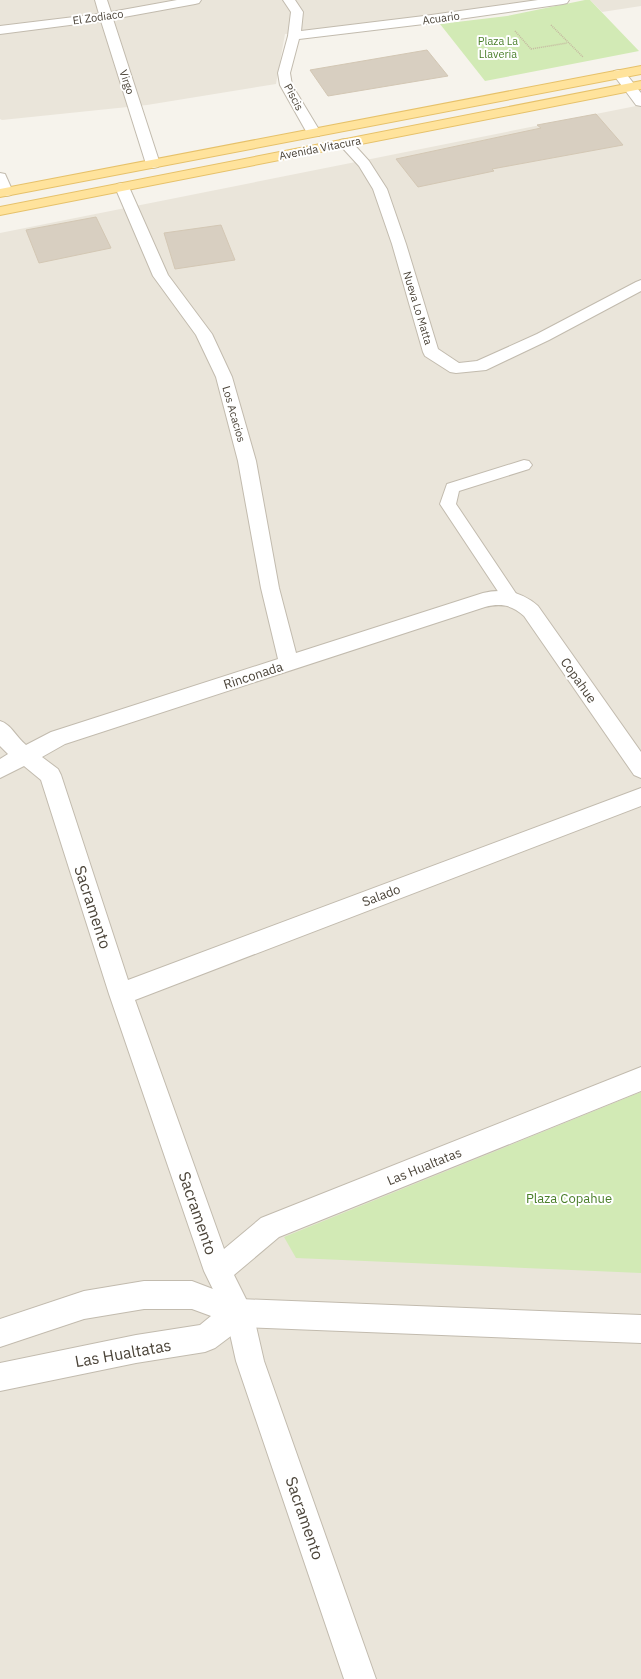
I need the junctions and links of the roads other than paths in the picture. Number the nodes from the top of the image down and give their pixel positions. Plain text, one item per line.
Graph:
1 (101, 0) edge
2 (195, 0) edge
3 (289, 0) edge
4 (563, 0) edge
5 (106, 16) junction
6 (0, 30) edge
7 (294, 36) junction
8 (641, 70) edge
9 (619, 74) junction
10 (636, 86) edge
11 (641, 102) edge
12 (314, 133) junction
13 (345, 143) junction
14 (153, 164) junction
15 (0, 178) edge
16 (122, 187) junction
17 (3, 193) edge
18 (0, 211) edge
19 (641, 285) edge
20 (524, 466) dead end
21 (511, 598) junction
22 (289, 663) junction
23 (0, 729) edge
24 (25, 756) junction
25 (0, 769) edge
26 (641, 769) edge
27 (641, 797) edge
28 (121, 994) junction
29 (641, 1079) edge
30 (218, 1271) junction
31 (239, 1313) junction
32 (641, 1329) edge
33 (0, 1333) edge
34 (0, 1377) edge
35 (360, 1679) edge

1 - 5 street, Virgo
2 - 5 street, El Zodiaco
3 - 7 street, Piscis
4 - 7 street, Acuario
5 - 6 street, El Zodiaco
5 - 14 street, Virgo
7 - 12 street, Piscis
8 - 9 main road, Avenida Vitacura
9 - 10 street
9 - 12 main road, Avenida Vitacura
10 - 11 street
10 - 13 main road, Avenida Vitacura
12 - 14 main road, Avenida Vitacura
13 - 16 main road, Avenida Vitacura
13 - 19 street, Nueva Lo Matta
14 - 17 main road, Avenida Vitacura
15 - 17 street
16 - 18 main road, Avenida Vitacura
16 - 22 street, Los Acacios
20 - 21 lane
21 - 22 street, Rinconada
21 - 26 street, Copahue
22 - 24 street, Rinconada
23 - 24 street, Sacramento
24 - 25 street, Rinconada
24 - 28 street, Sacramento
27 - 28 street, Salado
28 - 30 street, Sacramento
29 - 30 street, Las Hualtatas
30 - 31 street, Sacramento
31 - 32 street
31 - 33 street
31 - 34 street, Las Hualtatas
31 - 35 street, Sacramento

